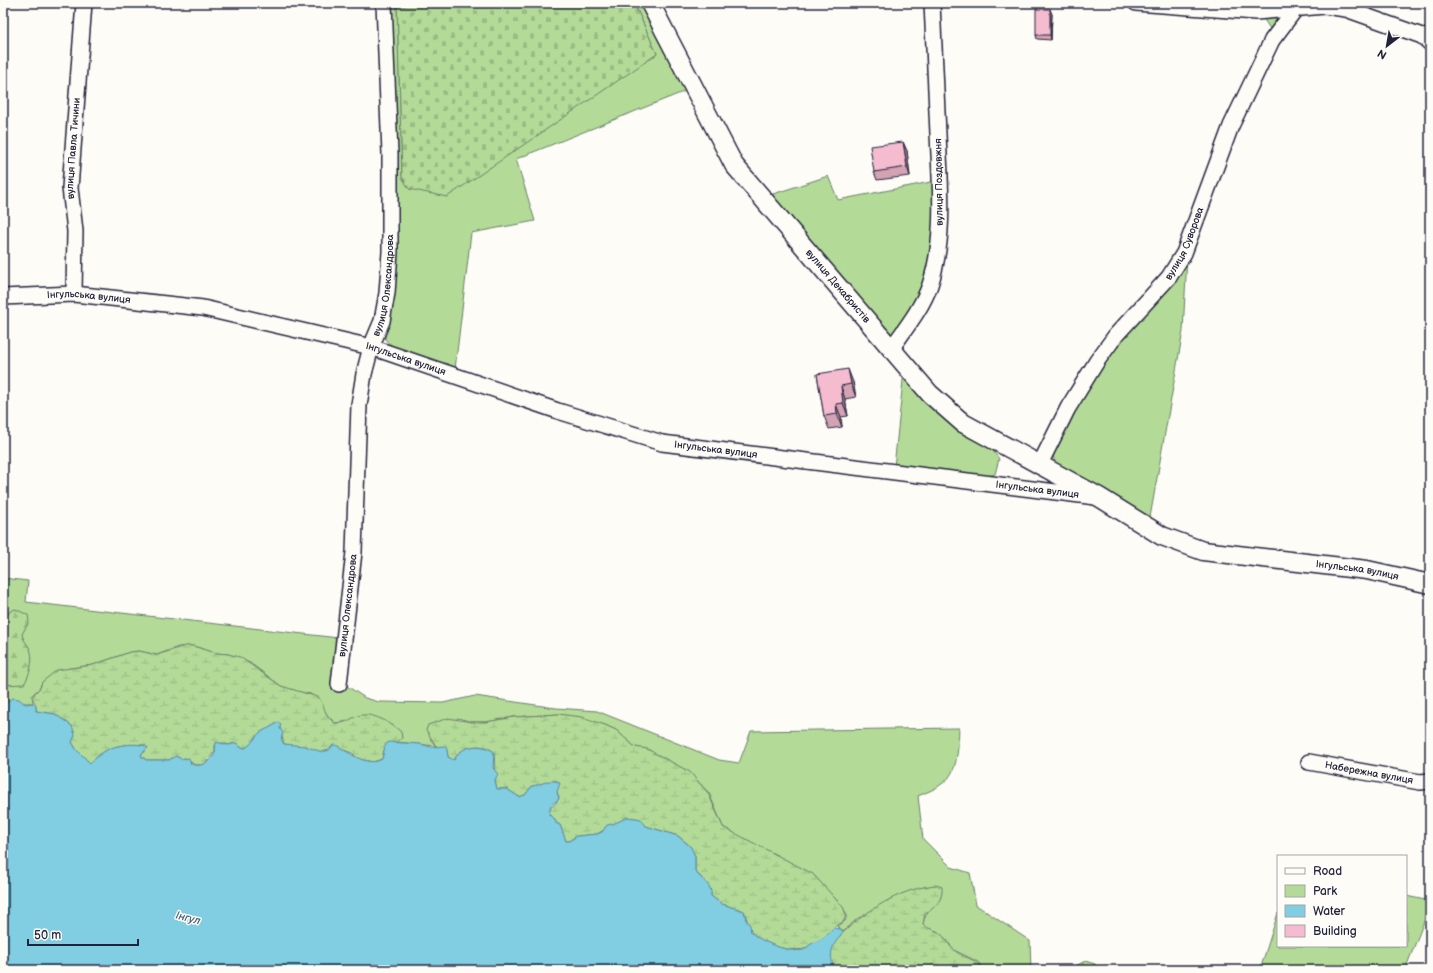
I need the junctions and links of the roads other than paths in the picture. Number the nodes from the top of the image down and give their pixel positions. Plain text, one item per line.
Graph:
1 (84, 3) edge
2 (384, 3) edge
3 (650, 3) edge
4 (932, 3) edge
5 (1136, 3) edge
6 (1299, 6) edge
7 (1344, 6) edge
8 (1427, 38) edge
9 (74, 294) junction
10 (3, 297) edge
11 (371, 347) junction
12 (891, 349) junction
13 (1039, 466) junction
14 (1100, 497) junction
15 (1430, 584) edge
16 (339, 684) dead end
17 (1309, 762) dead end
18 (1430, 781) edge

1 - 9 street, вулиця Павла Тичини
2 - 11 street, вулиця Олександрова
3 - 12 street, вулиця Декабристів
4 - 12 street, вулиця Поздовжня
5 - 6 street
6 - 7 street
6 - 13 street, вулиця Суворова
7 - 8 street
9 - 10 street, Інгульська вулиця
9 - 11 street, Інгульська вулиця
11 - 14 street, Інгульська вулиця
11 - 16 street, вулиця Олександрова
12 - 13 street, вулиця Декабристів
13 - 14 street, вулиця Декабристів
14 - 15 street, Інгульська вулиця
17 - 18 street, Набережна вулиця

